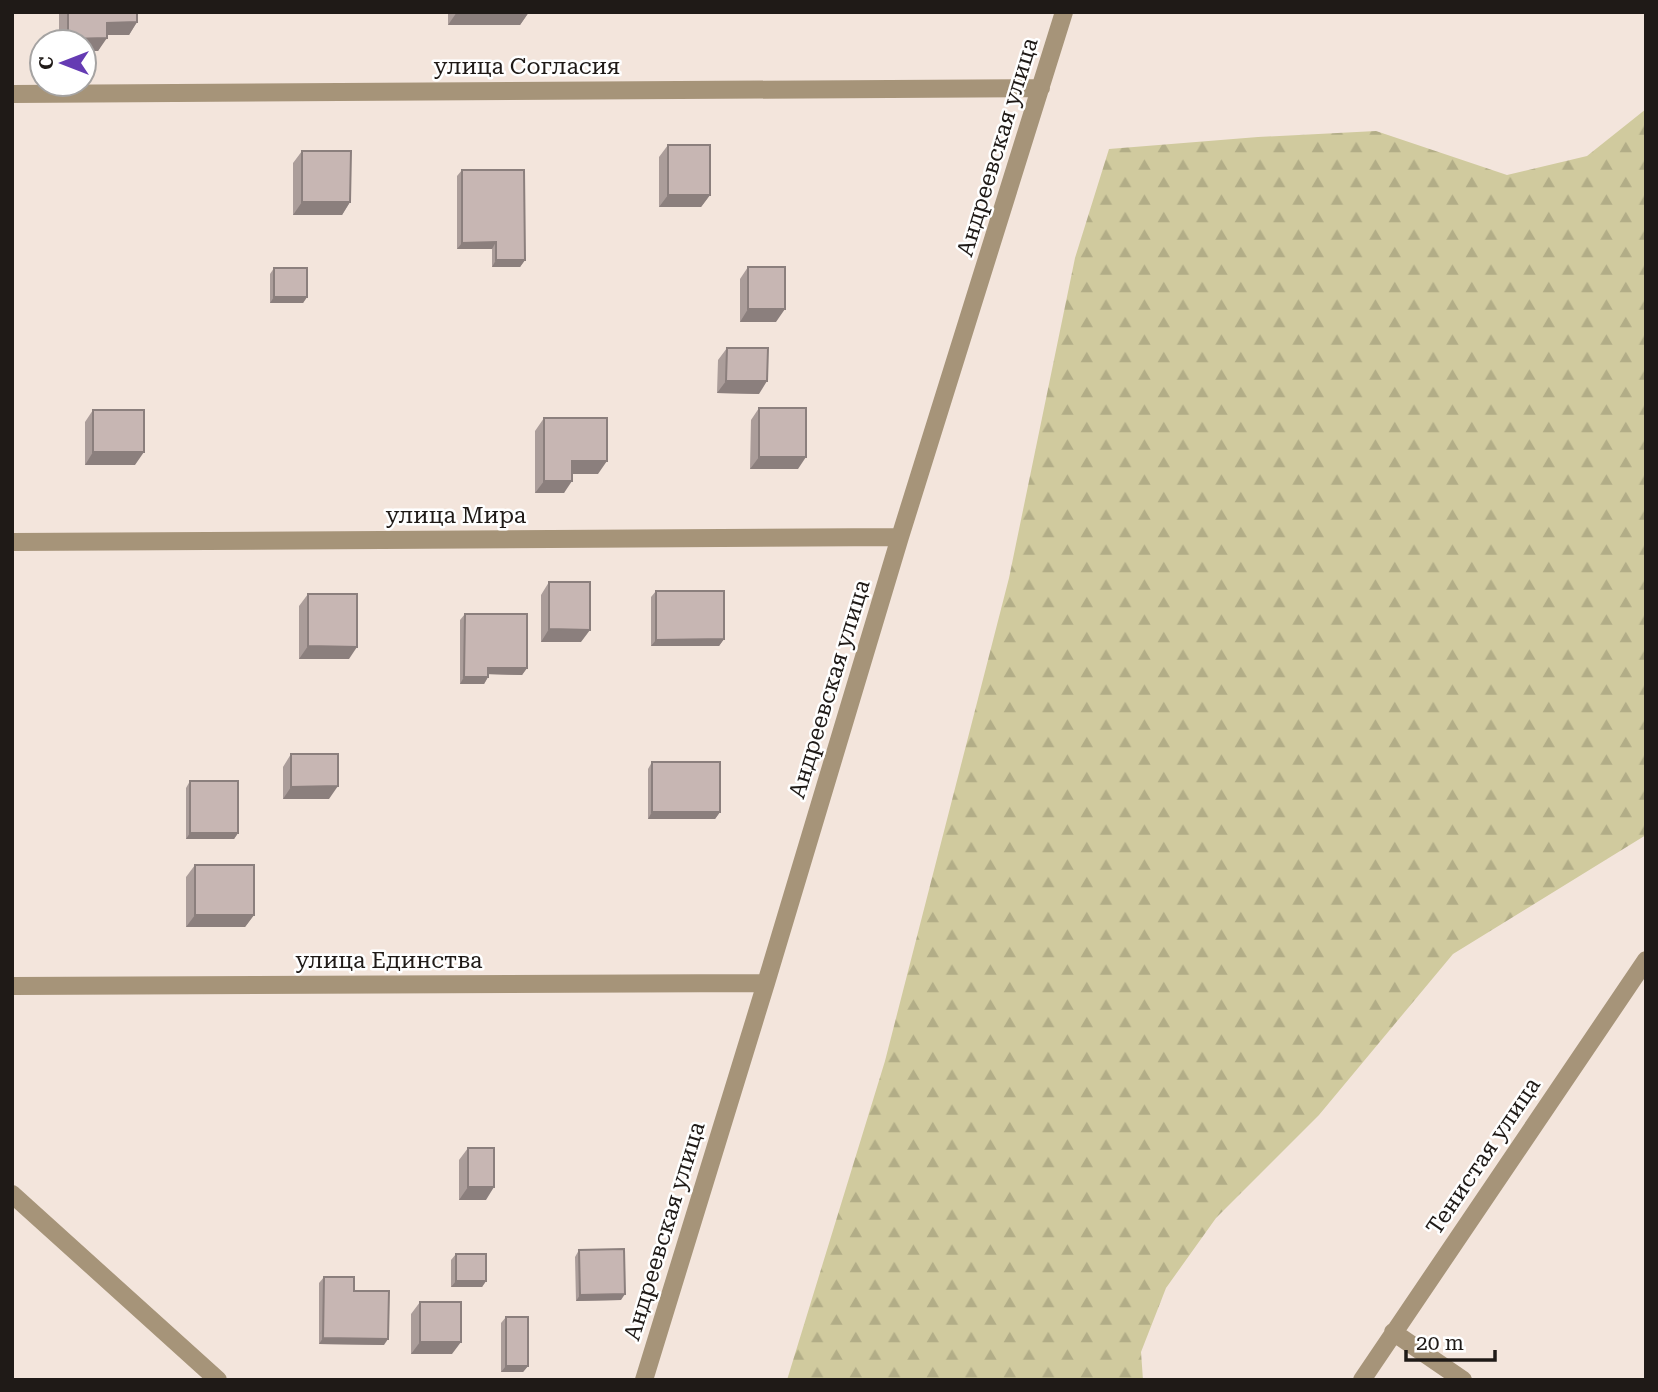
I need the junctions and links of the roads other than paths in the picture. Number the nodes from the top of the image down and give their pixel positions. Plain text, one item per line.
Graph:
1 (1064, 12) edge
2 (1041, 88) junction
3 (12, 94) edge
4 (901, 537) junction
5 (12, 542) edge
6 (1643, 970) edge
7 (766, 983) junction
8 (12, 986) edge
9 (12, 1194) edge
10 (1393, 1332) junction
11 (218, 1380) edge
12 (644, 1380) edge
13 (1362, 1380) edge
14 (1463, 1380) edge

1 - 2 street, Андреевская улица
2 - 3 street, улица Согласия
2 - 4 street, Андреевская улица
4 - 5 street, улица Мира
4 - 7 street, Андреевская улица
6 - 10 street, Тенистая улица
7 - 8 street, улица Единства
7 - 12 street, Андреевская улица
9 - 11 street
10 - 13 street, Тенистая улица
10 - 14 street

